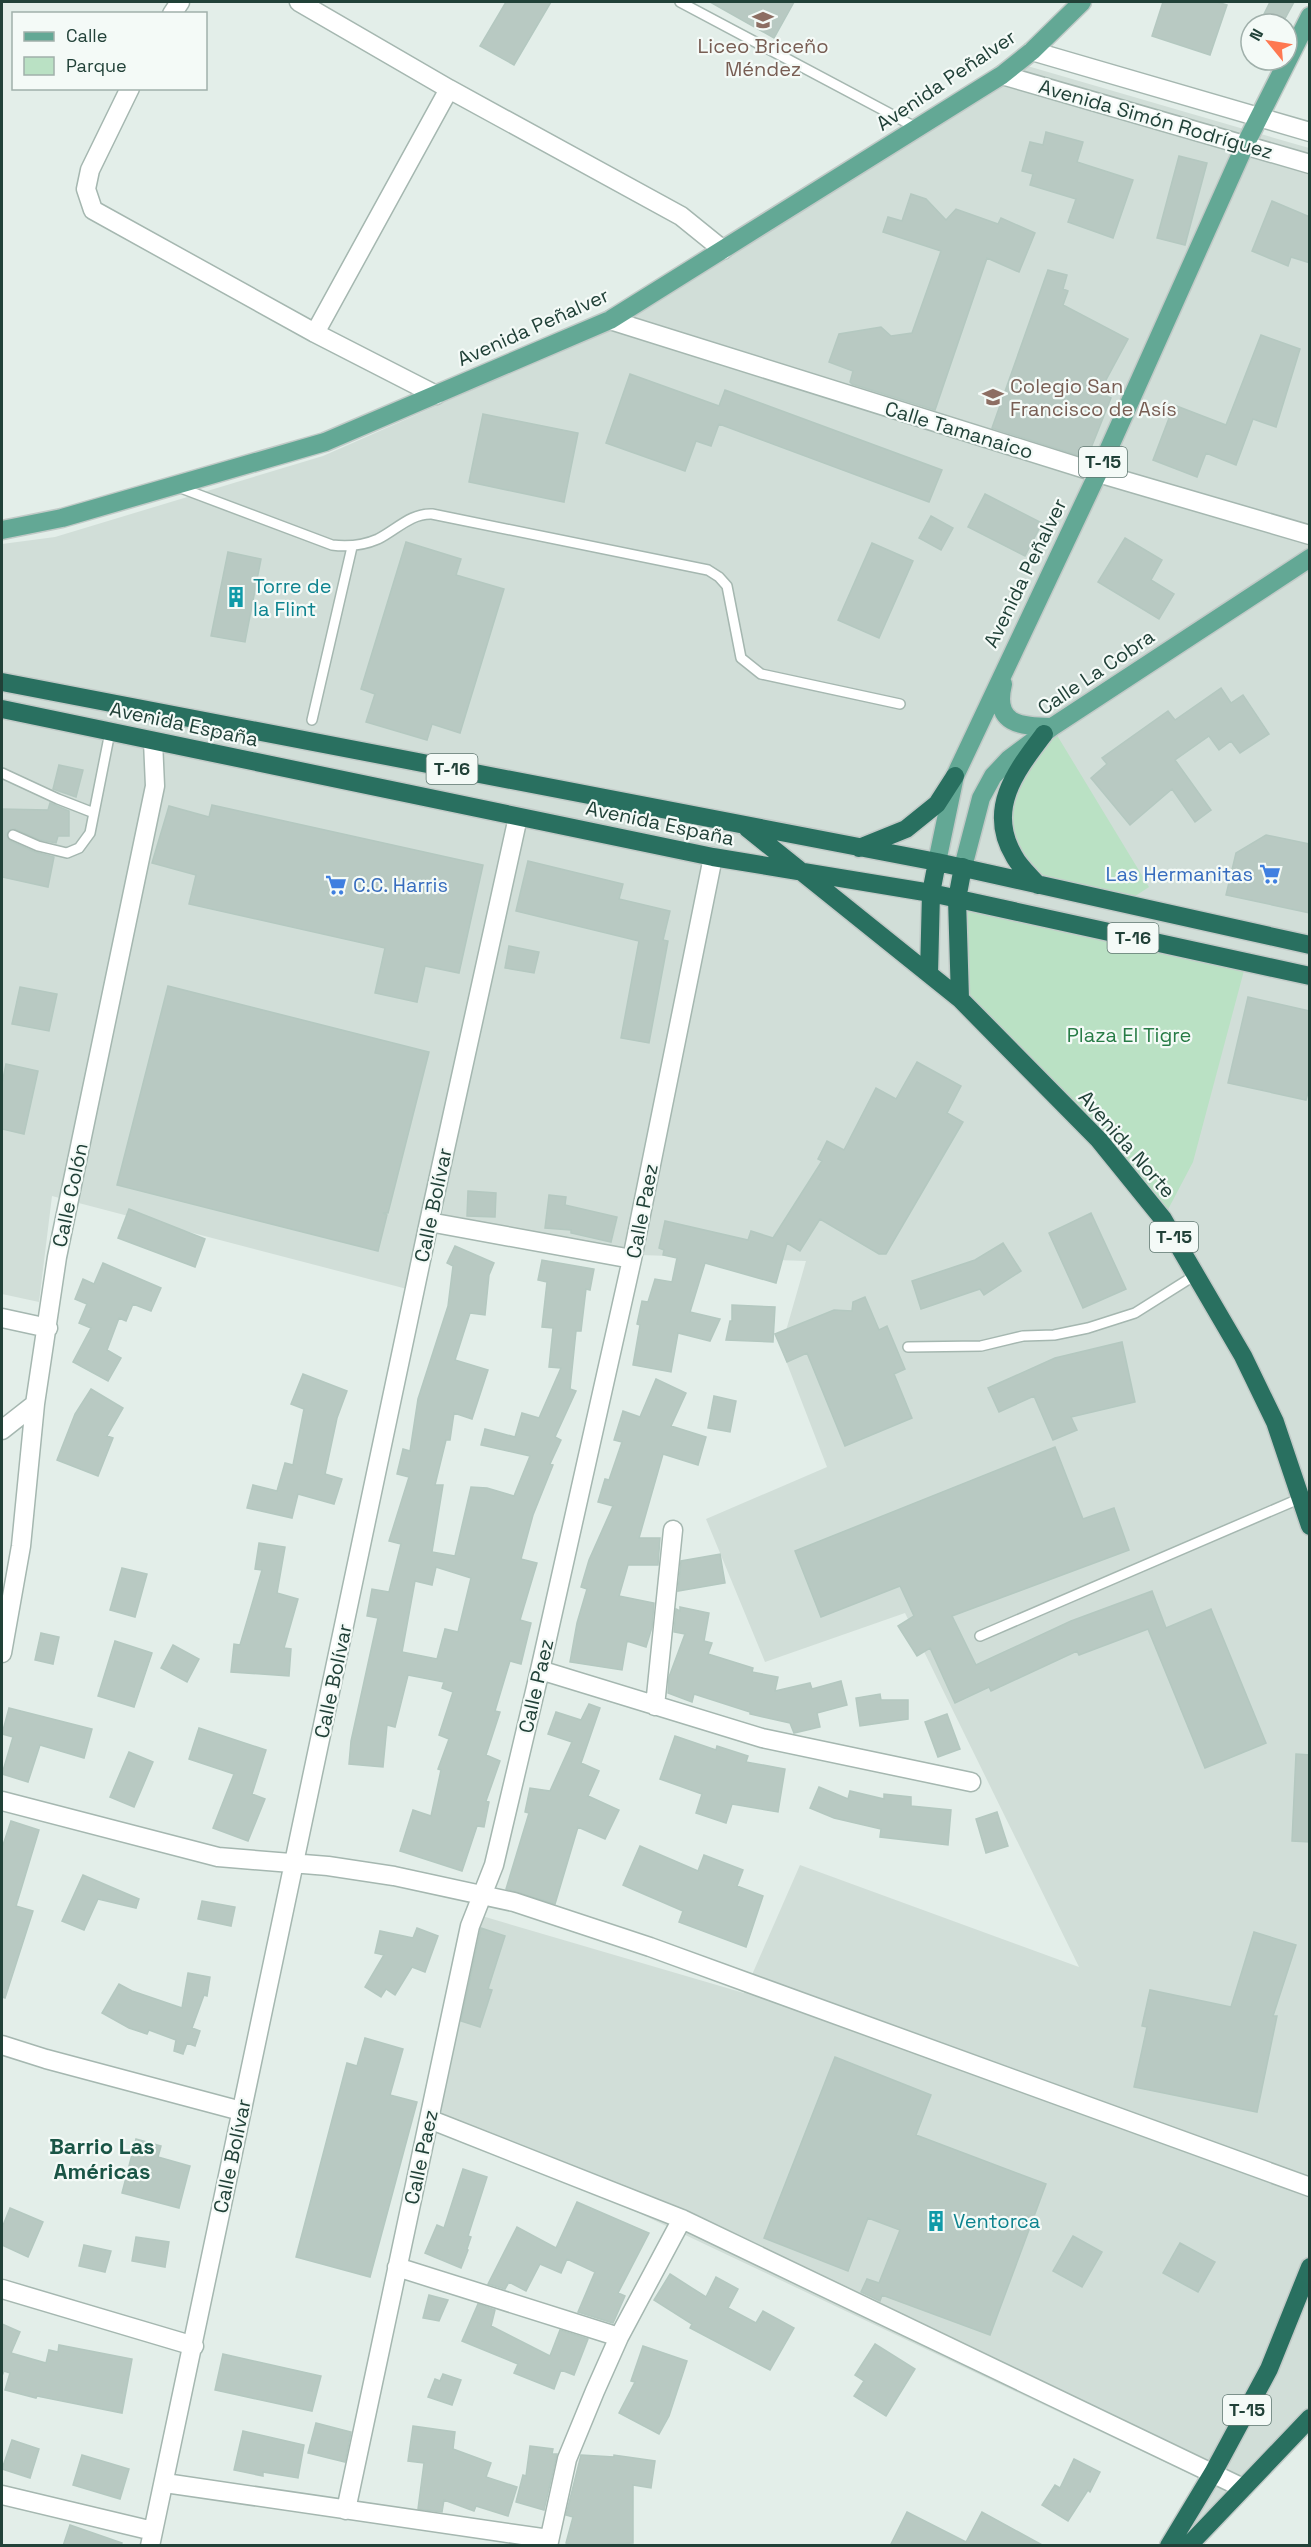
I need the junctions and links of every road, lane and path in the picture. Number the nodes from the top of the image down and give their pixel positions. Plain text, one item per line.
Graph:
1 (299, 2) edge
2 (680, 2) edge
3 (1082, 2) edge
4 (1310, 16) edge
5 (1032, 51) junction
6 (1002, 75) junction
7 (449, 89) junction
8 (129, 90) edge
9 (1258, 117) junction
10 (917, 128) junction
11 (1310, 132) edge
12 (1245, 145) junction
13 (1310, 164) edge
14 (723, 249) junction
15 (610, 320) junction
16 (315, 333) junction
17 (436, 395) junction
18 (1098, 473) junction
19 (175, 486) junction
20 (2, 530) edge
21 (1310, 535) edge
22 (352, 547) junction
23 (1310, 558) edge
24 (1008, 659) junction
25 (2, 682) edge
26 (900, 704) dead end
27 (2, 709) edge
28 (312, 720) dead end
29 (1048, 731) junction
30 (110, 732) junction
31 (153, 741) junction
32 (2, 773) edge
33 (955, 776) junction
34 (94, 813) junction
35 (518, 817) junction
36 (746, 826) junction
37 (13, 836) dead end
38 (859, 849) junction
39 (713, 857) junction
40 (937, 862) junction
41 (963, 867) junction
42 (802, 873) junction
43 (1038, 885) junction
44 (931, 893) junction
45 (957, 899) junction
46 (1310, 945) edge
47 (929, 974) junction
48 (1310, 976) edge
49 (960, 999) junction
50 (429, 1222) junction
51 (632, 1259) junction
52 (1197, 1274) junction
53 (2, 1318) edge
54 (48, 1328) junction
55 (908, 1347) dead end
56 (34, 1404) junction
57 (2, 1430) edge
58 (1301, 1498) junction
59 (1310, 1526) edge
60 (673, 1530) dead end
61 (980, 1636) dead end
62 (2, 1653) edge
63 (540, 1670) junction
64 (655, 1707) junction
65 (971, 1782) dead end
66 (2, 1801) edge
67 (295, 1864) junction
68 (481, 1893) junction
69 (2, 2045) edge
70 (241, 2111) junction
71 (429, 2119) junction
72 (1310, 2187) edge
73 (682, 2219) junction
74 (397, 2267) junction
75 (1309, 2268) edge
76 (2, 2289) edge
77 (619, 2337) junction
78 (194, 2346) junction
79 (1310, 2418) edge
80 (1213, 2473) junction
81 (165, 2483) junction
82 (1243, 2488) junction
83 (2, 2495) edge
84 (346, 2510) junction
85 (152, 2538) edge
86 (548, 2542) edge
87 (1169, 2546) edge
88 (1188, 2546) edge

1 - 7 street
2 - 10 lane
3 - 5 main road, Avenida Peñalver
4 - 9 main road, Avenida Peñalver / T-15
5 - 6 main road, Avenida Peñalver
5 - 9 street, Avenida Simón Rodríguez
6 - 10 main road, Avenida Peñalver
6 - 12 street, Avenida Simón Rodríguez
7 - 14 street
7 - 16 street
8 - 16 street
9 - 11 street, Avenida Simón Rodríguez
9 - 12 main road, Avenida Peñalver / T-15
10 - 14 main road, Avenida Peñalver
12 - 13 street, Avenida Simón Rodríguez
12 - 18 main road, Avenida Peñalver / T-15
14 - 15 main road, Avenida Peñalver
15 - 17 main road, Avenida Peñalver
15 - 18 street, Calle Tamanaico
16 - 17 street
17 - 19 main road, Avenida Peñalver
18 - 21 street, Calle Tamanaico
18 - 24 main road, Avenida Peñalver / T-15
19 - 20 main road, Avenida Peñalver
19 - 22 lane
22 - 26 lane
22 - 28 lane
23 - 29 main road, Calle La Cobra
24 - 29 main road, T-15
24 - 33 main road, Avenida Peñalver / T-15
25 - 36 highway, Avenida España / T-16
27 - 30 highway, Avenida España / T-16
29 - 41 main road, Calle La Cobra
29 - 43 highway
30 - 31 highway, Avenida España / T-16
30 - 34 lane
31 - 35 highway, Avenida España / T-16
31 - 54 street, Calle Colón
32 - 34 lane
33 - 38 highway
33 - 40 main road, Avenida Peñalver / T-15
34 - 37 lane
35 - 39 highway, Avenida España / T-16
35 - 50 street, Calle Bolívar
36 - 38 highway, Avenida España / T-16
36 - 42 highway, T-16
38 - 40 highway, Avenida España / T-16
39 - 42 highway, Avenida España / T-16
39 - 51 street, Calle Paez
40 - 41 highway, Avenida España / T-16
40 - 44 highway, T-15
41 - 43 highway, Avenida España / T-16
41 - 45 highway
42 - 44 highway, Avenida España / T-16
42 - 47 highway, Avenida Norte / T-15
43 - 46 highway, Avenida España / T-16
44 - 45 highway, Avenida España / T-16
44 - 47 highway, T-15
45 - 48 highway, Avenida España / T-16
45 - 49 highway
47 - 49 highway, Avenida Norte / T-15
49 - 52 highway, Avenida Norte / T-15
50 - 51 street
50 - 67 street, Calle Bolívar
51 - 63 street, Calle Paez
52 - 55 lane
52 - 58 highway, Avenida Norte / T-15
53 - 54 street
54 - 56 street, Calle Colón
56 - 57 street
56 - 62 street, Calle Colón
58 - 59 highway, Avenida Norte / T-15
58 - 61 lane
60 - 64 street
63 - 64 street
63 - 68 street, Calle Paez
64 - 65 street
66 - 67 street
67 - 68 street
67 - 70 street, Calle Bolívar
68 - 71 street, Calle Paez
68 - 72 street
69 - 70 street
70 - 78 street, Calle Bolívar
71 - 73 street
71 - 74 street, Calle Paez
73 - 77 street
73 - 80 street
74 - 77 street
74 - 84 street, Calle Paez
75 - 80 highway, T-15
76 - 78 street
77 - 86 street
78 - 81 street, Calle Bolívar
79 - 82 highway, T-15
80 - 82 street
80 - 87 highway, T-15
81 - 84 street
81 - 85 street, Calle Bolívar
82 - 88 highway, T-15
83 - 85 street
84 - 86 street

